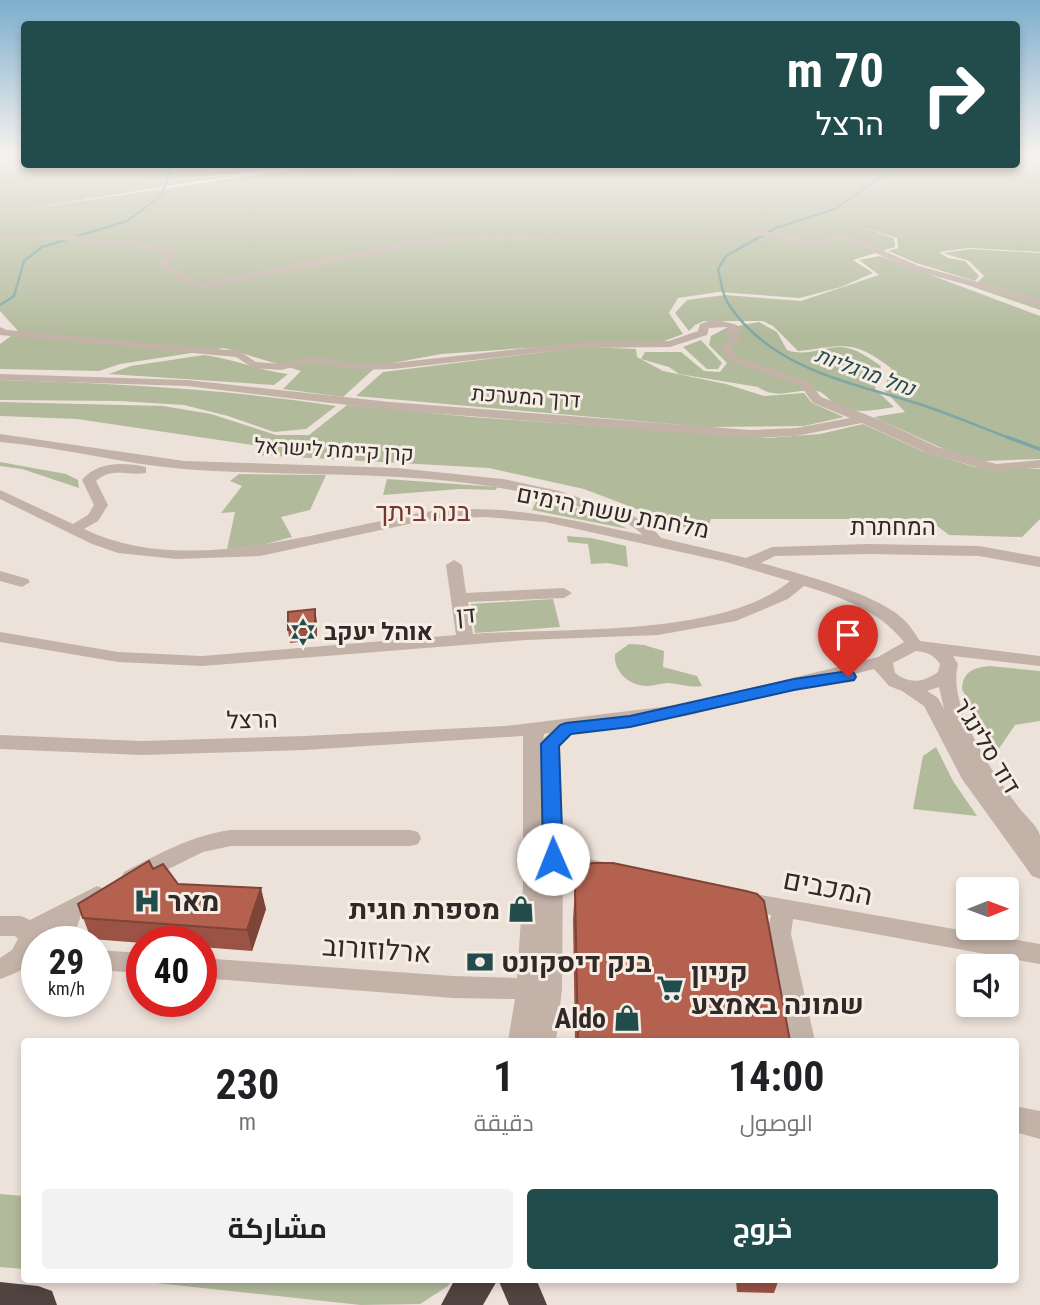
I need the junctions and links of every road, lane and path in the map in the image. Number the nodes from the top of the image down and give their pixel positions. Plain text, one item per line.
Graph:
1 (0, 238) edge
2 (1040, 302) edge
3 (0, 330) edge
4 (0, 377) edge
5 (863, 419) junction
6 (0, 438) edge
7 (1040, 464) edge
8 (207, 476) dead end
9 (0, 494) edge
10 (72, 530) junction
11 (654, 540) junction
12 (1040, 562) edge
13 (747, 563) junction
14 (454, 565) dead end
15 (0, 576) edge
16 (801, 580) junction
17 (22, 582) dead end
18 (564, 593) dead end
19 (457, 598) junction
20 (0, 637) edge
21 (465, 639) junction
22 (924, 647) junction
23 (1001, 657) junction
24 (884, 660) junction
25 (1040, 661) edge
26 (948, 672) junction
27 (794, 685) junction
28 (903, 685) junction
29 (652, 714) junction
30 (566, 729) junction
31 (536, 730) junction
32 (0, 742) edge
33 (410, 838) dead end
34 (1040, 849) edge
35 (544, 858) junction
36 (1040, 870) edge
37 (628, 875) edge
38 (723, 896) edge
39 (71, 908) junction
40 (786, 910) junction
41 (65, 926) edge
42 (17, 930) edge
43 (1036, 952) edge
44 (6, 967) edge
45 (217, 969) edge
46 (539, 989) junction
47 (522, 1038) edge
48 (543, 1038) edge
49 (802, 1038) edge
50 (1019, 1119) edge
51 (1040, 1125) edge
52 (476, 1283) edge
53 (484, 1283) edge
54 (511, 1283) edge
55 (519, 1283) edge
56 (0, 1301) edge
57 (38, 1305) edge
58 (460, 1305) edge
59 (481, 1305) edge
60 (508, 1305) edge
61 (528, 1305) edge

1 - 2 street
3 - 5 street
4 - 5 street, דרך המערכת
5 - 7 street
6 - 11 street, קרן קיימת לישראל
8 - 10 street
9 - 10 street, מלחמת ששת הימים
10 - 11 street, מלחמת ששת הימים
11 - 13 street, מלחמת ששת הימים
12 - 13 street, המחתרת
13 - 16 street, מלחמת ששת הימים
14 - 19 street
15 - 17 street
16 - 21 street, דן
16 - 22 street, מלחמת ששת הימים
18 - 19 street
19 - 21 street
20 - 21 street, דן
22 - 23 street
22 - 24 street, הרצל
22 - 26 street, מלחמת ששת הימים
23 - 25 street
23 - 26 street
24 - 27 street, הרצל
24 - 28 street
26 - 28 street
26 - 34 street, דוד סלינג'ר
27 - 28 street, הרצל
27 - 29 street, הרצל
28 - 36 street, דוד סלינג'ר
29 - 30 street, הרצל
29 - 31 street, הרצל
30 - 31 street, הרצל
30 - 35 street
31 - 32 street, הרצל
31 - 35 street
33 - 39 street
35 - 37 street
35 - 46 street
38 - 40 street, המכבים
39 - 41 street
39 - 42 street
40 - 43 street, המכבים
40 - 49 street
42 - 44 street
45 - 46 street, ארלוזורוב
46 - 47 street
46 - 48 street
50 - 51 street
52 - 58 highway
53 - 59 street
54 - 60 street
55 - 61 highway
56 - 57 highway

